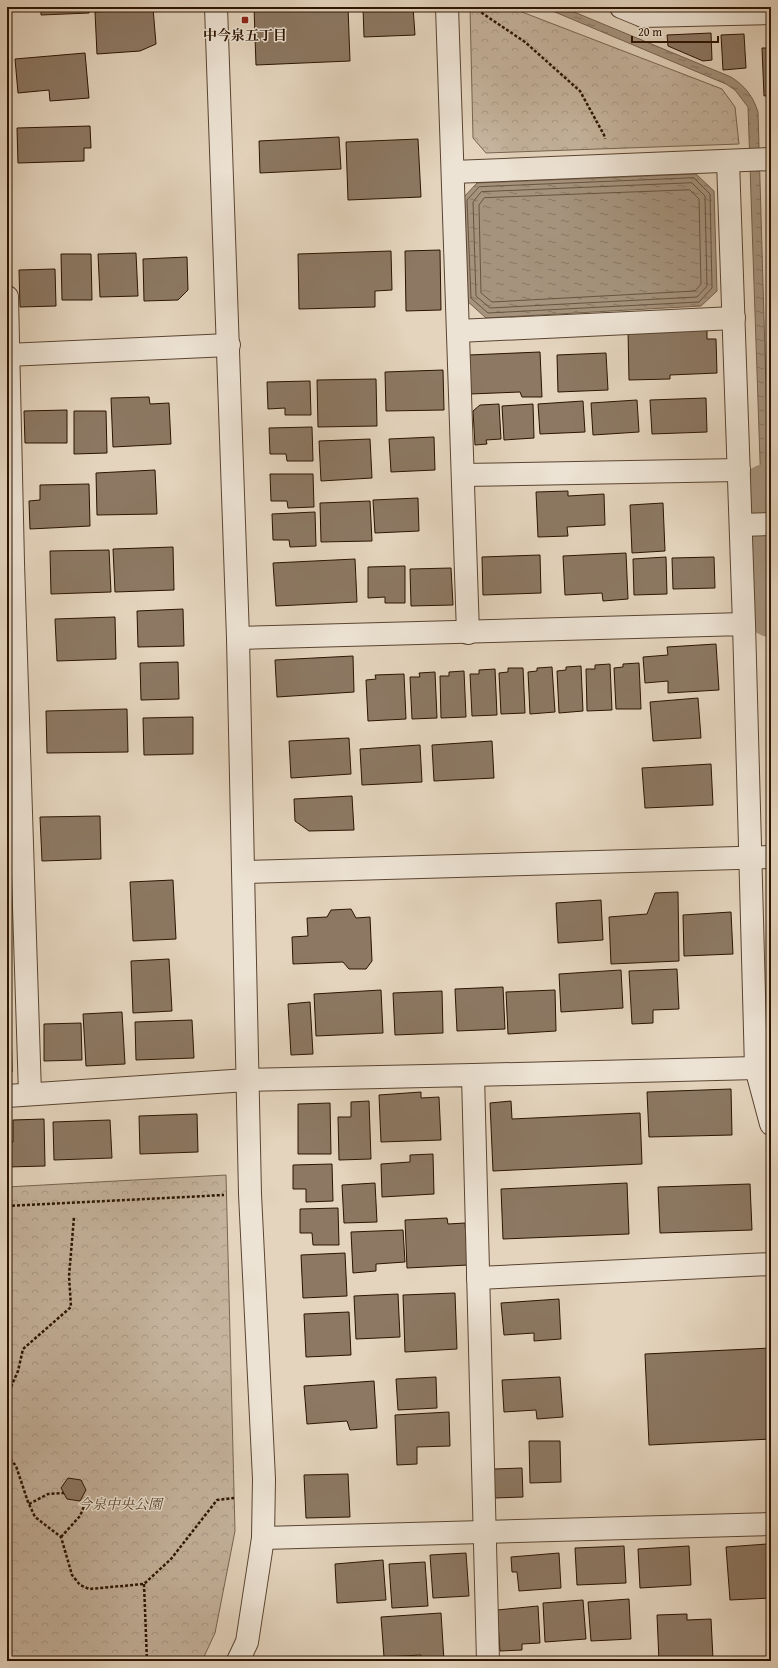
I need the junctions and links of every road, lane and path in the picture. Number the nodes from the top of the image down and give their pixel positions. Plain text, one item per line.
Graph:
1 (216, 7) edge
2 (447, 7) edge
3 (472, 7) edge
4 (621, 7) edge
5 (643, 11) edge
6 (771, 13) edge
7 (771, 159) edge
8 (728, 161) junction
9 (606, 166) junction
10 (453, 172) junction
11 (7, 297) edge
12 (734, 318) junction
13 (458, 331) junction
14 (229, 345) junction
15 (8, 355) edge
16 (739, 470) junction
17 (463, 475) junction
18 (771, 524) edge
19 (741, 525) junction
20 (10, 563) edge
21 (744, 624) junction
22 (468, 632) junction
23 (238, 638) junction
24 (12, 739) edge
25 (761, 857) edge
26 (244, 872) junction
27 (16, 916) edge
28 (756, 1068) junction
29 (473, 1075) junction
30 (247, 1080) junction
31 (30, 1094) junction
32 (7, 1096) edge
33 (771, 1124) edge
34 (250, 1194) junction
35 (7, 1206) edge
36 (74, 1217) dead end
37 (771, 1264) edge
38 (478, 1278) junction
39 (7, 1396) edge
40 (7, 1455) edge
41 (64, 1493) dead end
42 (234, 1498) dead end
43 (87, 1499) dead end
44 (29, 1504) junction
45 (771, 1524) edge
46 (485, 1532) junction
47 (61, 1537) junction
48 (263, 1538) junction
49 (144, 1584) junction
50 (148, 1661) edge
51 (238, 1661) edge
52 (488, 1661) edge

1 - 14 street
2 - 10 street
3 - 9 path
4 - 5 street
5 - 6 street
7 - 8 street
8 - 9 street
8 - 12 street
9 - 10 street
10 - 13 street
11 - 15 street
12 - 13 street
12 - 16 street
13 - 17 street
14 - 15 street
14 - 23 street
15 - 20 street
16 - 17 street
16 - 19 street
17 - 22 street
18 - 19 street
19 - 21 street
20 - 24 street
21 - 22 street
21 - 25 street
22 - 23 street
23 - 26 street
24 - 27 street
25 - 26 street
25 - 28 street
26 - 30 street
27 - 31 street
28 - 29 street
28 - 33 street
29 - 30 street
29 - 38 street
30 - 31 street
30 - 34 street
31 - 32 street
34 - 35 path
34 - 48 street
36 - 39 path
37 - 38 street
38 - 46 street
40 - 44 path
41 - 44 path
42 - 49 path
43 - 47 path
44 - 47 path
45 - 46 street
46 - 48 street
46 - 52 street
47 - 49 path
48 - 51 street
49 - 50 path

